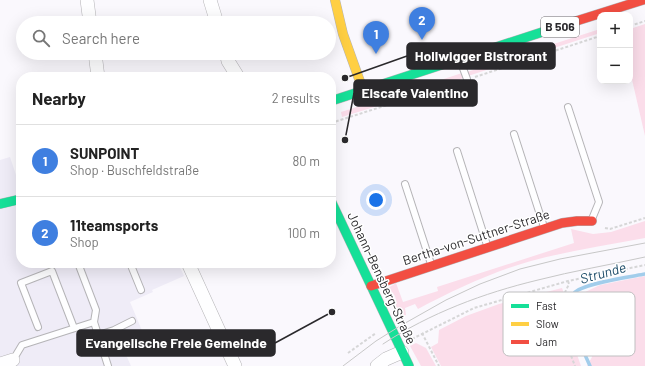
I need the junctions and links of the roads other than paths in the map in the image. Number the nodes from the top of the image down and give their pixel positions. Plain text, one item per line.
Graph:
1 (87, 0) edge
2 (210, 0) edge
3 (335, 0) edge
4 (643, 0) edge
5 (613, 12) edge
6 (89, 16) edge
7 (215, 16) edge
8 (597, 17) edge
9 (460, 59) junction
10 (96, 60) edge
11 (228, 60) edge
12 (97, 72) edge
13 (235, 72) edge
14 (467, 79) dead end
15 (363, 90) junction
16 (336, 99) edge
17 (568, 107) dead end
18 (514, 134) dead end
19 (457, 151) dead end
20 (405, 184) dead end
21 (16, 200) edge
22 (0, 204) edge
23 (336, 212) edge
24 (592, 221) joint
25 (545, 229) junction
26 (488, 247) junction
27 (432, 266) junction
28 (80, 268) edge
29 (132, 268) edge
30 (190, 268) edge
31 (371, 286) junction
32 (141, 290) dead end
33 (132, 321) dead end
34 (94, 322) junction
35 (38, 327) dead end
36 (74, 328) junction
37 (98, 335) junction
38 (402, 352) junction
39 (13, 360) joint
40 (0, 364) edge
41 (108, 366) edge
42 (235, 366) edge
43 (377, 366) edge
44 (409, 366) edge

1 - 6 street
2 - 7 street
3 - 15 street
4 - 5 street, B 506
8 - 9 street, B 506
9 - 14 lane
9 - 15 street, B 506
10 - 12 street
11 - 13 street
15 - 16 street, B 506
17 - 24 lane
18 - 25 lane
19 - 26 lane
20 - 27 lane
21 - 22 street
23 - 31 street, Johann-Bensberg-Straße
24 - 25 street, Bertha-von-Suttner-Straße
25 - 26 street, Bertha-von-Suttner-Straße
26 - 27 street, Bertha-von-Suttner-Straße
27 - 31 street, Bertha-von-Suttner-Straße
28 - 34 lane
29 - 32 lane
30 - 42 street
31 - 38 street, Johann-Bensberg-Straße
33 - 37 lane
34 - 36 lane
34 - 37 lane
35 - 36 lane
36 - 39 lane
37 - 41 lane
38 - 43 street
38 - 44 street, Johann-Bensberg-Straße
39 - 40 street

